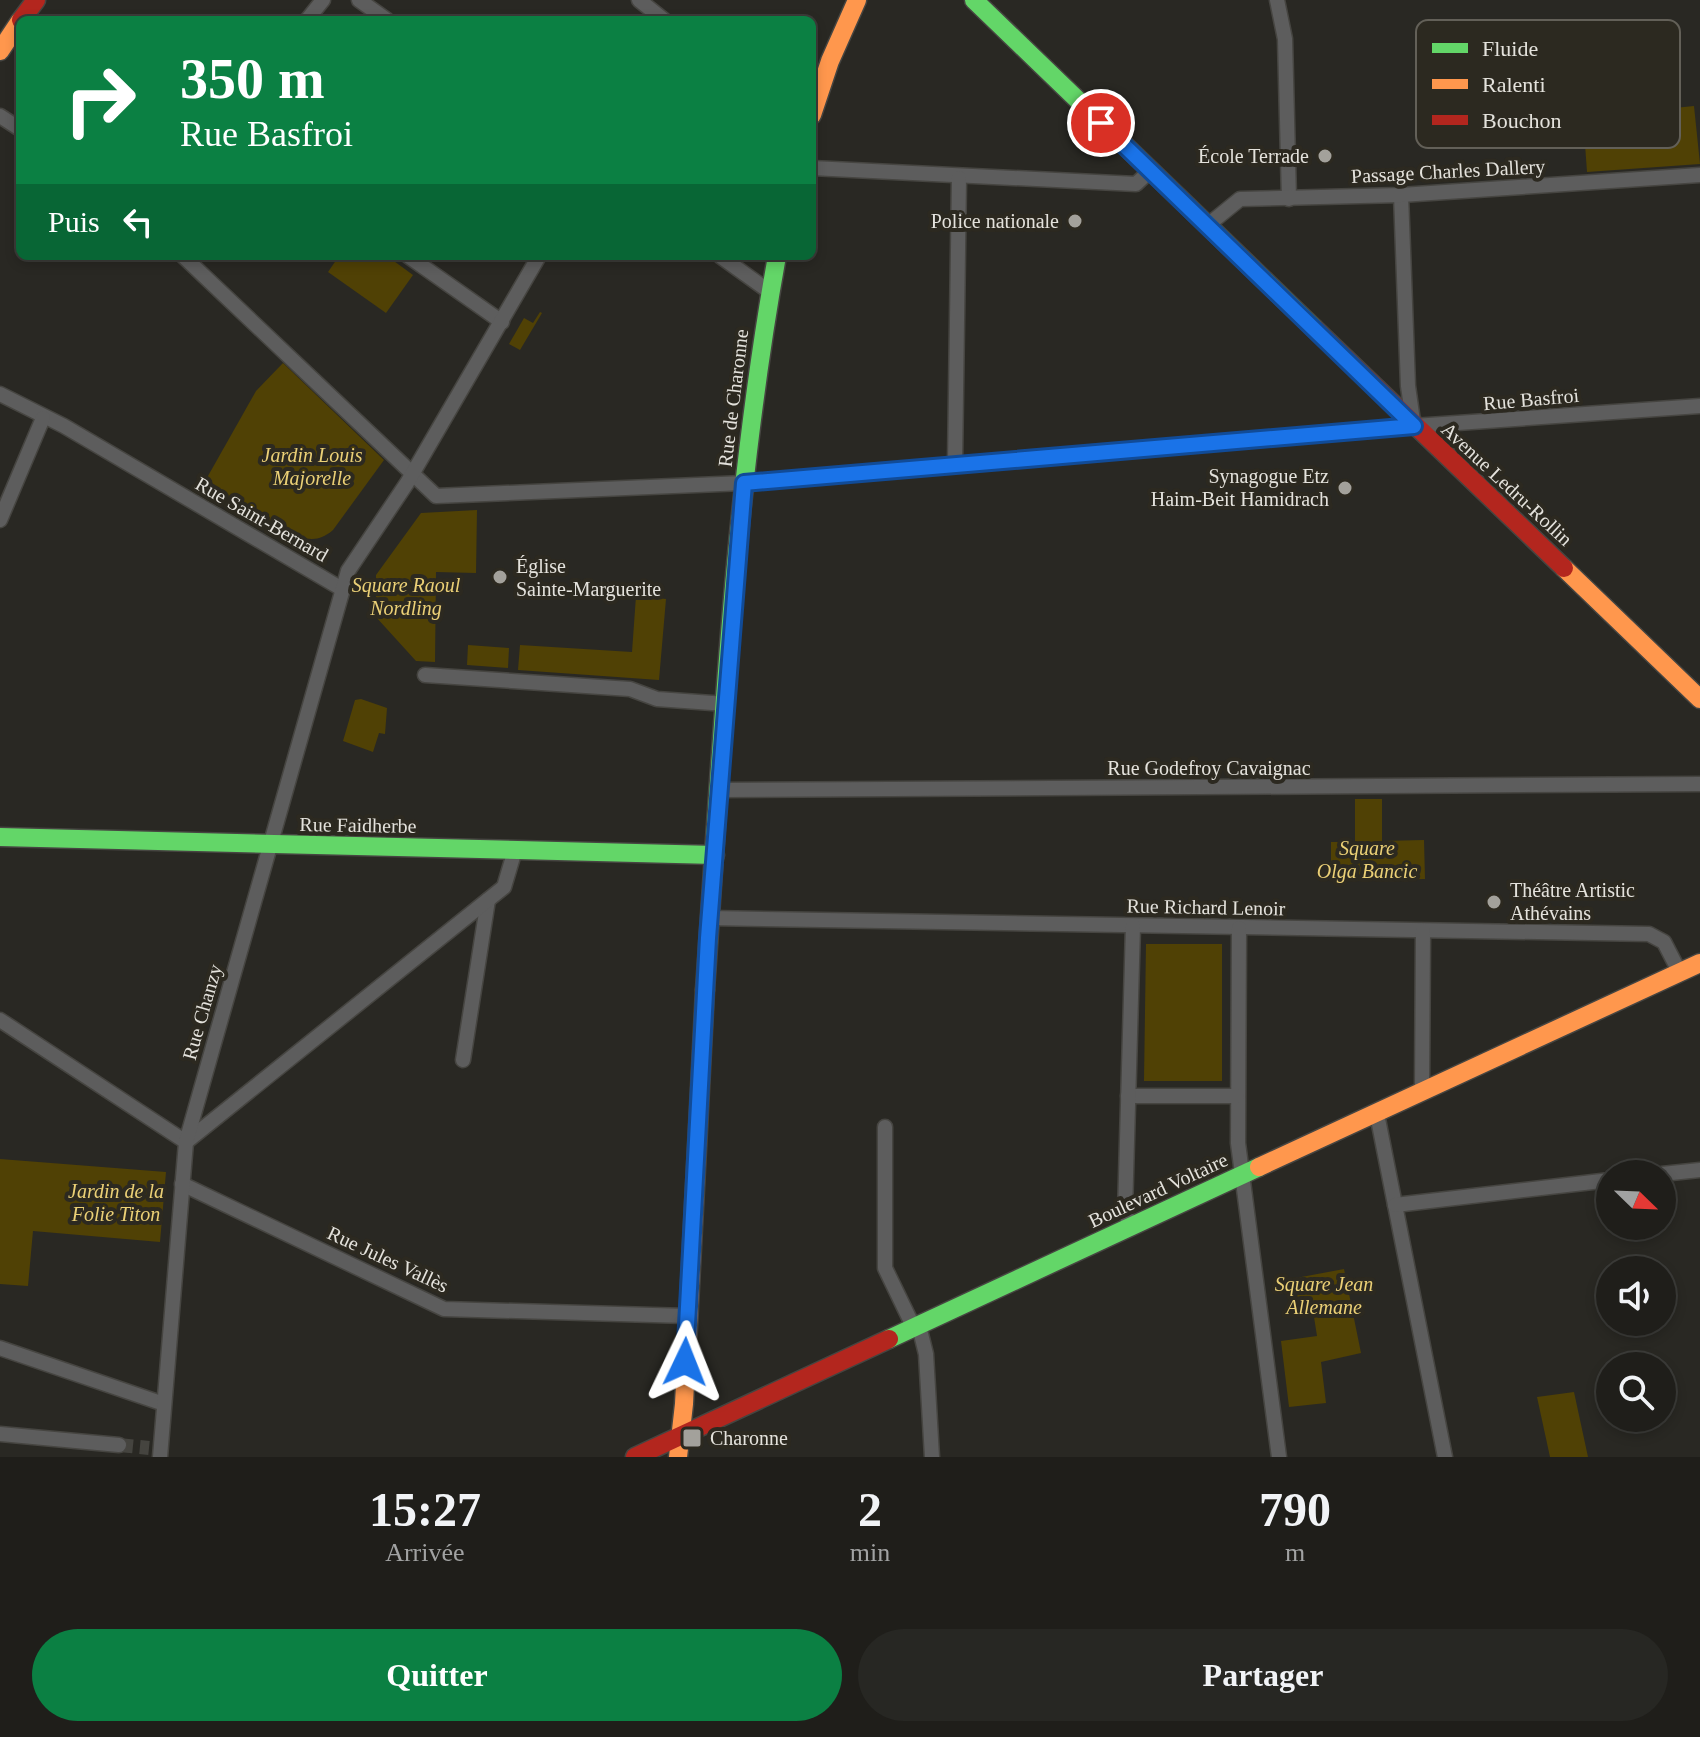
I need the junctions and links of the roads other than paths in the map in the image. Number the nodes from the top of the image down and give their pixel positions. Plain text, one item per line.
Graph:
1 (323, 0) edge
2 (359, 0) edge
3 (639, 0) edge
4 (857, 0) edge
5 (974, 0) edge
6 (1277, 0) edge
7 (310, 16) edge
8 (381, 16) edge
9 (659, 16) edge
10 (16, 29) edge
11 (0, 51) edge
12 (816, 103) edge
13 (816, 168) edge
14 (1151, 170) junction
15 (1700, 175) edge
16 (959, 178) junction
17 (1401, 195) junction
18 (1289, 199) junction
19 (1208, 225) junction
20 (187, 260) edge
21 (414, 260) edge
22 (537, 260) edge
23 (726, 260) edge
24 (776, 260) edge
25 (770, 292) junction
26 (502, 322) junction
27 (0, 394) edge
28 (1700, 406) edge
29 (43, 418) junction
30 (1414, 426) junction
31 (955, 464) junction
32 (411, 476) junction
33 (744, 483) junction
34 (0, 520) edge
35 (342, 589) junction
36 (425, 675) dead end
37 (1700, 699) edge
38 (726, 704) junction
39 (1700, 784) edge
40 (719, 790) junction
41 (0, 837) edge
42 (272, 845) junction
43 (515, 850) junction
44 (715, 855) junction
45 (488, 900) junction
46 (710, 918) junction
47 (1133, 926) junction
48 (1239, 928) junction
49 (1423, 931) junction
50 (1700, 963) edge
51 (1680, 973) junction
52 (0, 1020) edge
53 (463, 1060) dead end
54 (1422, 1092) junction
55 (1128, 1096) junction
56 (1237, 1096) junction
57 (1377, 1114) junction
58 (885, 1127) dead end
59 (186, 1142) junction
60 (1700, 1170) edge
61 (1676, 1173) edge
62 (1243, 1175) junction
63 (1596, 1182) edge
64 (182, 1184) junction
65 (1395, 1205) junction
66 (1131, 1227) junction
67 (687, 1316) junction
68 (916, 1327) junction
69 (0, 1348) edge
70 (161, 1403) junction
71 (0, 1434) edge
72 (681, 1436) junction
73 (119, 1445) tunnel mouth
74 (156, 1451) edge
75 (635, 1457) edge
76 (678, 1457) edge
77 (932, 1457) edge
78 (1279, 1457) edge
79 (1445, 1457) edge

1 - 7 street
2 - 8 street
3 - 9 street
4 - 12 main road
5 - 14 main road, Avenue Ledru-Rollin
6 - 18 street
10 - 11 main road
13 - 16 street
14 - 16 street
14 - 19 main road, Avenue Ledru-Rollin
15 - 17 street, Passage Charles Dallery
16 - 31 street
17 - 18 street, Passage Charles Dallery
17 - 30 street
18 - 19 street, Passage Charles Dallery
19 - 30 main road, Avenue Ledru-Rollin
20 - 32 street
21 - 26 street
22 - 26 street, Rue Saint-Bernard
23 - 25 street
24 - 25 main road, Rue de Charonne
25 - 33 main road, Rue de Charonne
26 - 32 street, Rue Saint-Bernard
27 - 29 street, Rue Saint-Bernard
28 - 30 street, Rue Basfroi
29 - 34 street
29 - 35 street, Rue Saint-Bernard
30 - 31 street, Rue Basfroi
30 - 37 main road, Avenue Ledru-Rollin
31 - 33 street, Rue Basfroi
32 - 33 street
32 - 35 street, Rue Saint-Bernard
33 - 38 main road, Rue de Charonne
35 - 42 street, Rue Chanzy
36 - 38 street
38 - 40 main road, Rue de Charonne
39 - 40 street, Rue Godefroy Cavaignac
40 - 44 main road, Rue de Charonne
41 - 42 main road, Rue Faidherbe
42 - 43 main road, Rue Faidherbe
42 - 59 street, Rue Chanzy
43 - 44 main road, Rue Faidherbe
43 - 45 street
44 - 46 main road, Rue de Charonne
45 - 53 street
45 - 59 street
46 - 47 street, Rue Richard Lenoir
46 - 67 main road, Rue de Charonne
47 - 48 street, Rue Richard Lenoir
47 - 55 street
48 - 49 street, Rue Richard Lenoir
48 - 56 street
49 - 51 street, Rue Richard Lenoir
49 - 54 street
50 - 51 main road, Boulevard Voltaire
51 - 54 main road, Boulevard Voltaire
52 - 59 street
54 - 57 main road, Boulevard Voltaire
55 - 56 street
55 - 66 street
56 - 62 street
57 - 62 main road, Boulevard Voltaire
57 - 65 street
58 - 68 street
59 - 64 street, Rue Chanzy
60 - 61 street
62 - 66 main road, Boulevard Voltaire
62 - 78 street
63 - 65 street
64 - 67 street, Rue Jules Vallès
64 - 70 street, Rue Chanzy
65 - 79 street
66 - 68 main road, Boulevard Voltaire
67 - 72 main road, Rue de Charonne
68 - 72 main road, Boulevard Voltaire
68 - 77 street
69 - 70 street
70 - 74 street, Rue Chanzy
71 - 73 street
72 - 75 main road, Boulevard Voltaire
72 - 76 main road, Rue de Charonne

